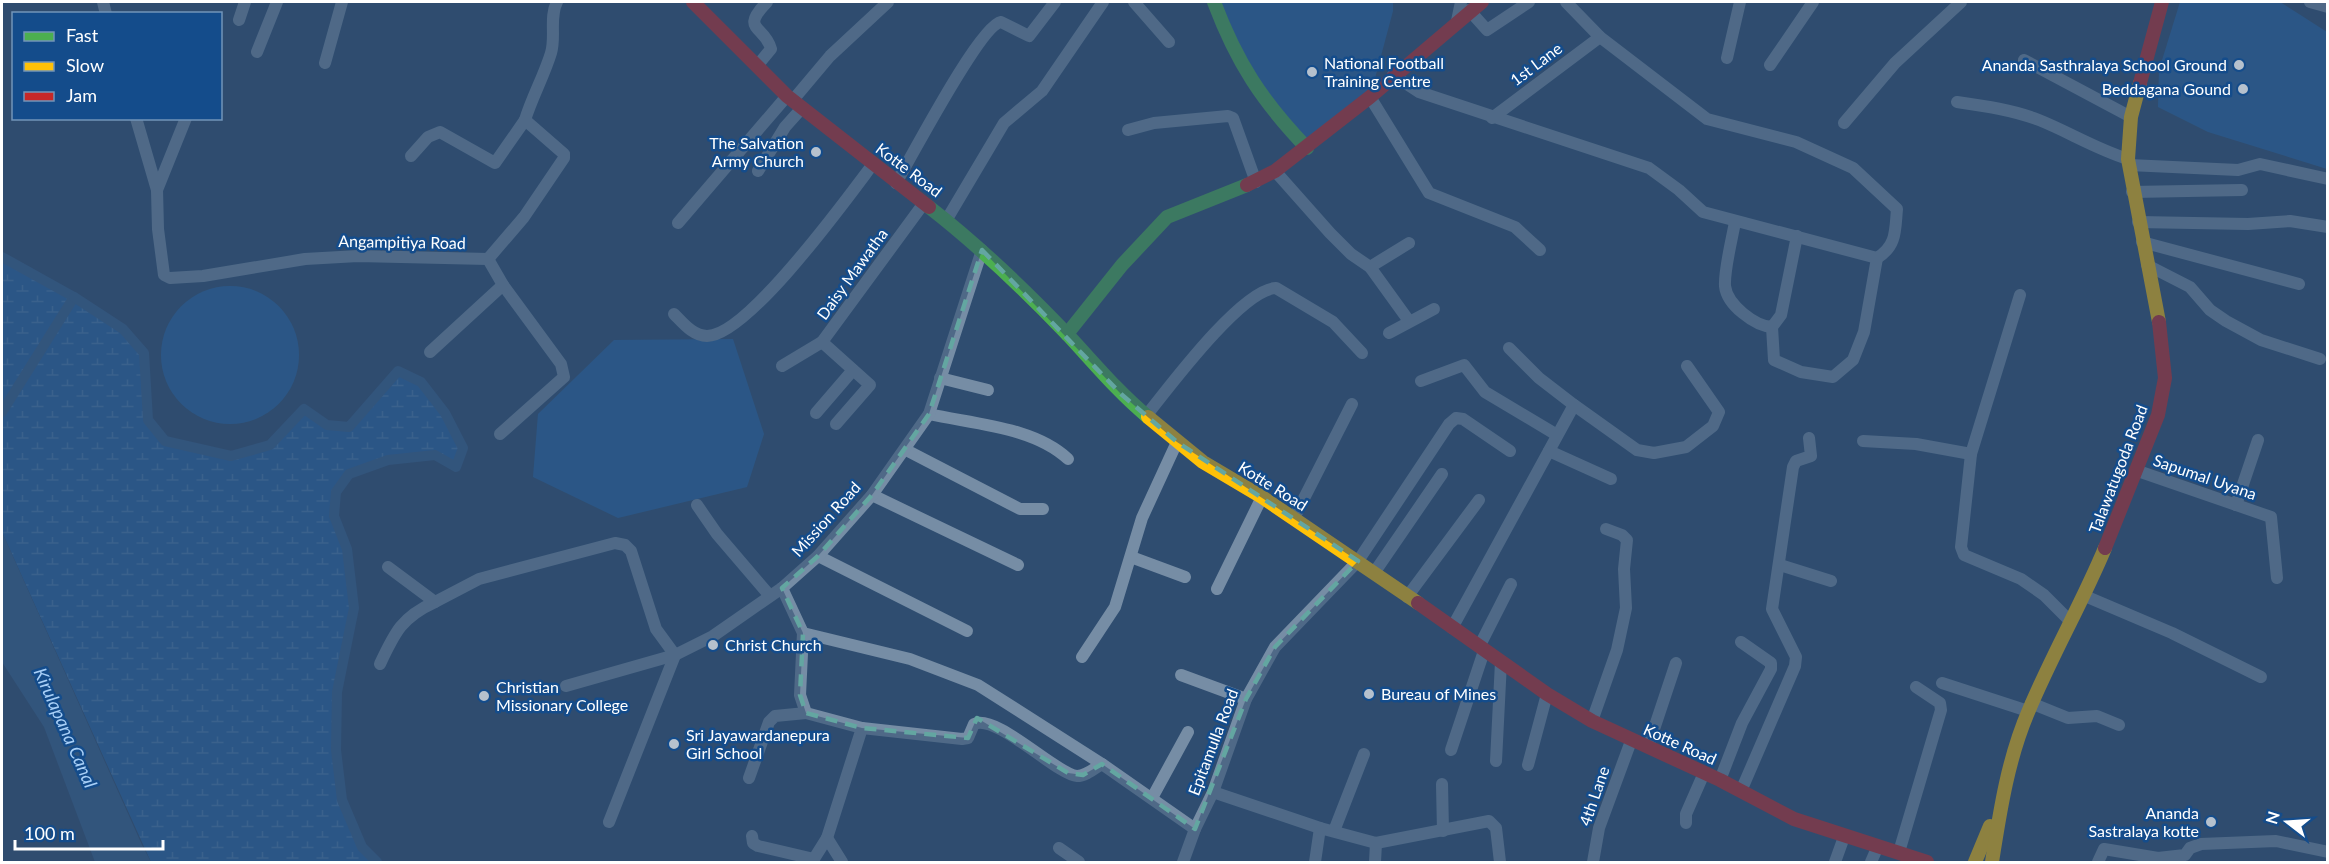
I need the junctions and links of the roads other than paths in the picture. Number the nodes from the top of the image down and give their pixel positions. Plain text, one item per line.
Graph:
1 (245, 2) edge
2 (277, 2) edge
3 (342, 2) edge
4 (557, 2) edge
5 (693, 2) edge
6 (767, 2) edge
7 (888, 2) edge
8 (1055, 2) edge
9 (1103, 2) edge
10 (1134, 2) edge
11 (1214, 2) edge
12 (1482, 2) edge
13 (1529, 2) edge
14 (1566, 2) edge
15 (1740, 2) edge
16 (1814, 2) edge
17 (1961, 2) edge
18 (2162, 2) edge
19 (2310, 2) edge
20 (1465, 6) edge
21 (2328, 7) edge
22 (238, 20) dead end
23 (1600, 37) junction
24 (1169, 42) dead end
25 (257, 51) dead end
26 (1726, 58) dead end
27 (2024, 60) dead end
28 (325, 63) dead end
29 (1770, 65) dead end
30 (757, 66) junction
31 (1393, 75) junction
32 (1370, 97) junction
33 (794, 101) junction
34 (1957, 102) dead end
35 (2130, 117) junction
36 (1492, 118) junction
37 (137, 120) edge
38 (185, 120) edge
39 (525, 120) junction
40 (1844, 123) dead end
41 (1128, 130) dead end
42 (1307, 148) junction
43 (411, 156) dead end
44 (2129, 162) junction
45 (873, 164) junction
46 (758, 171) dead end
47 (1275, 171) junction
48 (2328, 179) edge
49 (1256, 182) junction
50 (896, 183) junction
51 (157, 190) junction
52 (2242, 190) dead end
53 (2132, 192) junction
54 (924, 203) junction
55 (947, 219) junction
56 (1735, 222) junction
57 (2138, 222) junction
58 (678, 223) dead end
59 (2328, 227) edge
60 (1797, 236) junction
61 (2142, 242) junction
62 (1409, 243) dead end
63 (982, 250) junction
64 (1540, 250) dead end
65 (1876, 258) junction
66 (488, 259) junction
67 (2147, 265) junction
68 (1371, 267) junction
69 (2299, 284) dead end
70 (504, 285) junction
71 (2020, 295) dead end
72 (1434, 309) dead end
73 (674, 314) dead end
74 (1409, 321) junction
75 (1772, 327) junction
76 (1389, 333) dead end
77 (1067, 334) junction
78 (822, 342) junction
79 (1509, 348) dead end
80 (430, 352) dead end
81 (1362, 353) dead end
82 (2320, 359) dead end
83 (782, 366) dead end
84 (1687, 366) dead end
85 (854, 370) junction
86 (940, 378) junction
87 (1421, 381) dead end
88 (988, 390) dead end
89 (1352, 404) dead end
90 (1574, 405) junction
91 (816, 413) dead end
92 (929, 414) junction
93 (1146, 416) junction
94 (836, 424) dead end
95 (500, 434) dead end
96 (1557, 435) junction
97 (1809, 438) dead end
98 (2258, 440) dead end
99 (1863, 441) dead end
100 (1177, 442) junction
101 (906, 450) junction
102 (1510, 451) dead end
103 (1549, 451) junction
104 (1971, 454) junction
105 (1068, 459) dead end
106 (2138, 471) junction
107 (1442, 474) dead end
108 (1611, 479) dead end
109 (872, 495) junction
110 (1262, 497) junction
111 (1479, 500) dead end
112 (697, 505) dead end
113 (2236, 505) junction
114 (1043, 509) dead end
115 (1294, 518) junction
116 (1606, 529) dead end
117 (818, 556) junction
118 (1131, 557) junction
119 (1358, 561) junction
120 (1018, 565) dead end
121 (1780, 565) junction
122 (388, 567) dead end
123 (1374, 573) junction
124 (1185, 577) dead end
125 (2277, 578) dead end
126 (1831, 581) dead end
127 (1511, 584) dead end
128 (782, 588) junction
129 (1217, 589) dead end
130 (770, 596) junction
131 (2085, 596) junction
132 (1407, 597) junction
133 (435, 602) junction
134 (2071, 622) junction
135 (1452, 628) junction
136 (967, 631) dead end
137 (803, 633) junction
138 (1742, 642) dead end
139 (1481, 649) junction
140 (675, 655) junction
141 (1082, 657) dead end
142 (1501, 662) junction
143 (1676, 663) dead end
144 (380, 664) dead end
145 (1181, 675) dead end
146 (2261, 677) dead end
147 (1942, 683) dead end
148 (566, 686) dead end
149 (1916, 687) dead end
150 (1547, 694) junction
151 (1246, 699) junction
152 (2030, 707) junction
153 (806, 713) junction
154 (1592, 721) junction
155 (2119, 725) dead end
156 (862, 728) junction
157 (1188, 732) dead end
158 (1631, 741) junction
159 (1648, 747) junction
160 (1451, 750) dead end
161 (1364, 754) dead end
162 (1496, 761) dead end
163 (1102, 764) junction
164 (1528, 765) dead end
165 (1704, 773) junction
166 (748, 778) dead end
167 (1720, 780) junction
168 (1442, 784) dead end
169 (1741, 790) junction
170 (2004, 790) junction
171 (1213, 792) junction
172 (1152, 798) junction
173 (609, 822) dead end
174 (1686, 823) dead end
175 (1320, 828) junction
176 (1194, 829) junction
177 (1334, 831) junction
178 (1443, 831) junction
179 (752, 836) dead end
180 (1845, 837) junction
181 (826, 838) junction
182 (1376, 843) junction
183 (1878, 846) junction
184 (1059, 848) dead end
185 (1899, 852) junction
186 (2328, 852) edge
187 (2184, 859) edge
188 (813, 861) edge
189 (842, 862) edge
190 (1078, 862) edge
191 (1183, 862) edge
192 (1315, 862) edge
193 (1375, 862) edge
194 (1500, 862) edge
195 (1593, 862) edge
196 (1835, 862) edge
197 (1871, 862) edge
198 (1927, 862) edge
199 (1975, 862) edge
200 (1992, 862) edge
201 (2098, 862) edge

1 - 22 street
2 - 25 street
3 - 28 street
4 - 39 street
5 - 30 main road, Kotte Road
6 - 30 street
7 - 33 street
8 - 50 street
9 - 55 street
10 - 24 street
11 - 42 main road
12 - 20 main road
13 - 20 street
14 - 23 street
15 - 26 street
16 - 29 street
17 - 40 street
18 - 35 main road, Talawatugoda Road
19 - 21 street
20 - 31 main road
23 - 36 street, 1st Lane
23 - 65 street
27 - 35 street
30 - 33 main road, Kotte Road
31 - 32 main road
31 - 36 street
32 - 42 main road
32 - 64 street
33 - 45 main road, Kotte Road
33 - 46 street
33 - 58 street
34 - 44 street
35 - 44 main road, Talawatugoda Road
36 - 56 street
37 - 51 street
38 - 51 street
39 - 43 street
39 - 66 street, Angampitiya Road
41 - 49 street
42 - 47 main road
44 - 48 street
44 - 53 main road, Talawatugoda Road
45 - 50 main road, Kotte Road
45 - 73 street
47 - 49 main road
47 - 68 street
49 - 77 main road
50 - 54 main road, Kotte Road
51 - 66 street, Angampitiya Road
52 - 53 street
53 - 57 main road, Talawatugoda Road
54 - 55 main road, Kotte Road
54 - 78 street, Daisy Mawatha
55 - 63 main road, Kotte Road
56 - 60 street
56 - 75 street
57 - 59 street
57 - 61 main road, Talawatugoda Road
60 - 65 street
60 - 75 street
61 - 67 main road, Talawatugoda Road
61 - 69 street
62 - 68 street
63 - 77 main road, Kotte Road
63 - 86 street, Mission Road
65 - 75 street
66 - 70 street
67 - 82 street
67 - 106 main road, Talawatugoda Road
68 - 74 street
70 - 80 street
70 - 95 street
71 - 104 street
72 - 74 street
74 - 76 street
77 - 93 main road, Kotte Road
78 - 83 street
78 - 85 street, Daisy Mawatha
79 - 90 street
81 - 93 street
84 - 90 street
85 - 91 street
85 - 94 street, Daisy Mawatha
86 - 88 street
86 - 92 street, Mission Road
87 - 96 street
89 - 115 street
90 - 96 street
92 - 101 street, Mission Road
92 - 105 street
93 - 100 main road, Kotte Road
96 - 103 street
97 - 121 street
98 - 113 street
99 - 104 street
100 - 110 main road, Kotte Road
100 - 118 street
101 - 109 street, Mission Road
101 - 114 street
102 - 119 street, Epitamulla Road
103 - 108 street
103 - 135 street
104 - 134 street
106 - 113 street, Sapumal Uyana
106 - 131 main road, Talawatugoda Road
107 - 123 street
109 - 117 street, Mission Road
109 - 120 street
110 - 115 main road, Kotte Road
110 - 129 street
111 - 132 street
112 - 130 street
113 - 125 street, Sapumal Uyana
115 - 119 main road, Kotte Road
116 - 154 street
117 - 128 street, Mission Road
117 - 136 street
118 - 124 street
118 - 141 street
119 - 123 main road, Kotte Road
119 - 151 street, Epitamulla Road
121 - 126 street
121 - 169 street
122 - 133 street
123 - 132 main road, Kotte Road
127 - 139 street
128 - 130 street, Mission Road
128 - 137 street
130 - 140 street, Mission Road
131 - 134 main road, Talawatugoda Road
131 - 146 street
132 - 135 main road, Kotte Road
133 - 140 street
133 - 144 street
134 - 152 main road, Talawatugoda Road
135 - 139 main road, Kotte Road
137 - 153 street
137 - 163 street
138 - 167 street
139 - 142 main road, Kotte Road
139 - 160 street
140 - 148 street, Mission Road
140 - 173 street
142 - 150 main road, Kotte Road
142 - 162 street
143 - 159 street
145 - 151 street
147 - 152 street
149 - 185 street
150 - 154 main road, Kotte Road
150 - 164 street
151 - 171 street, Epitamulla Road
152 - 155 street
152 - 170 main road, Talawatugoda Road
153 - 156 street
153 - 166 street
154 - 158 main road, Kotte Road
156 - 163 street
156 - 181 street
157 - 172 street
158 - 159 main road, Kotte Road
158 - 195 street, 4th Lane
159 - 165 main road, Kotte Road
161 - 177 street
163 - 172 street
165 - 167 main road, Kotte Road
165 - 174 street
167 - 169 main road, Kotte Road
168 - 178 street
169 - 180 main road, Kotte Road
170 - 199 main road, Talawatugoda Road
170 - 200 main road, Talawatugoda Road
171 - 175 street
171 - 176 street, Epitamulla Road
172 - 176 street
175 - 177 street
175 - 192 street
176 - 191 street, Epitamulla Road
177 - 182 street
178 - 182 street
178 - 194 street
179 - 188 street
180 - 183 main road, Kotte Road
180 - 196 street
181 - 188 street
181 - 189 street
182 - 193 street
183 - 185 main road, Kotte Road
183 - 197 street
184 - 190 street
185 - 198 main road, Kotte Road
186 - 187 street
187 - 201 street

